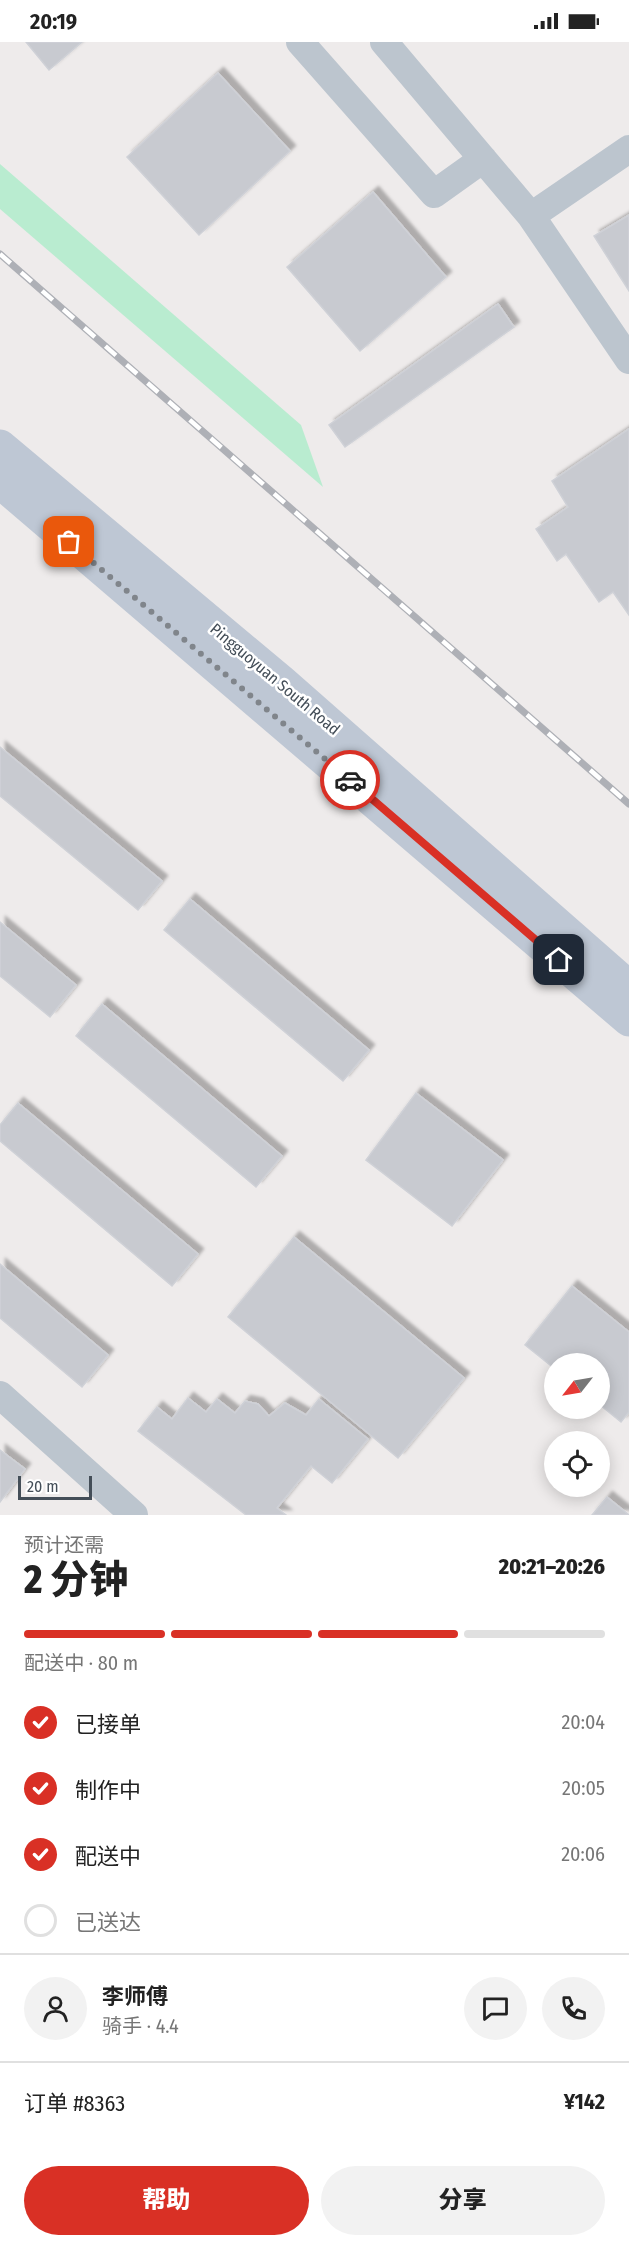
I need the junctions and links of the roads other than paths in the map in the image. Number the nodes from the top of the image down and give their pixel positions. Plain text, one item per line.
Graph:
1 (300, 42) edge
2 (384, 42) edge
3 (629, 149) edge
4 (483, 159) junction
5 (531, 216) junction
6 (629, 360) edge
7 (0, 446) edge
8 (0, 482) edge
9 (629, 987) edge
10 (629, 1020) edge
11 (0, 1395) edge
12 (134, 1515) edge

1 - 4 street
2 - 4 street
3 - 5 street
4 - 5 street
5 - 6 street
7 - 9 main road, Pingguoyuan South Road
8 - 10 main road, Pingguoyuan South Road
11 - 12 street

